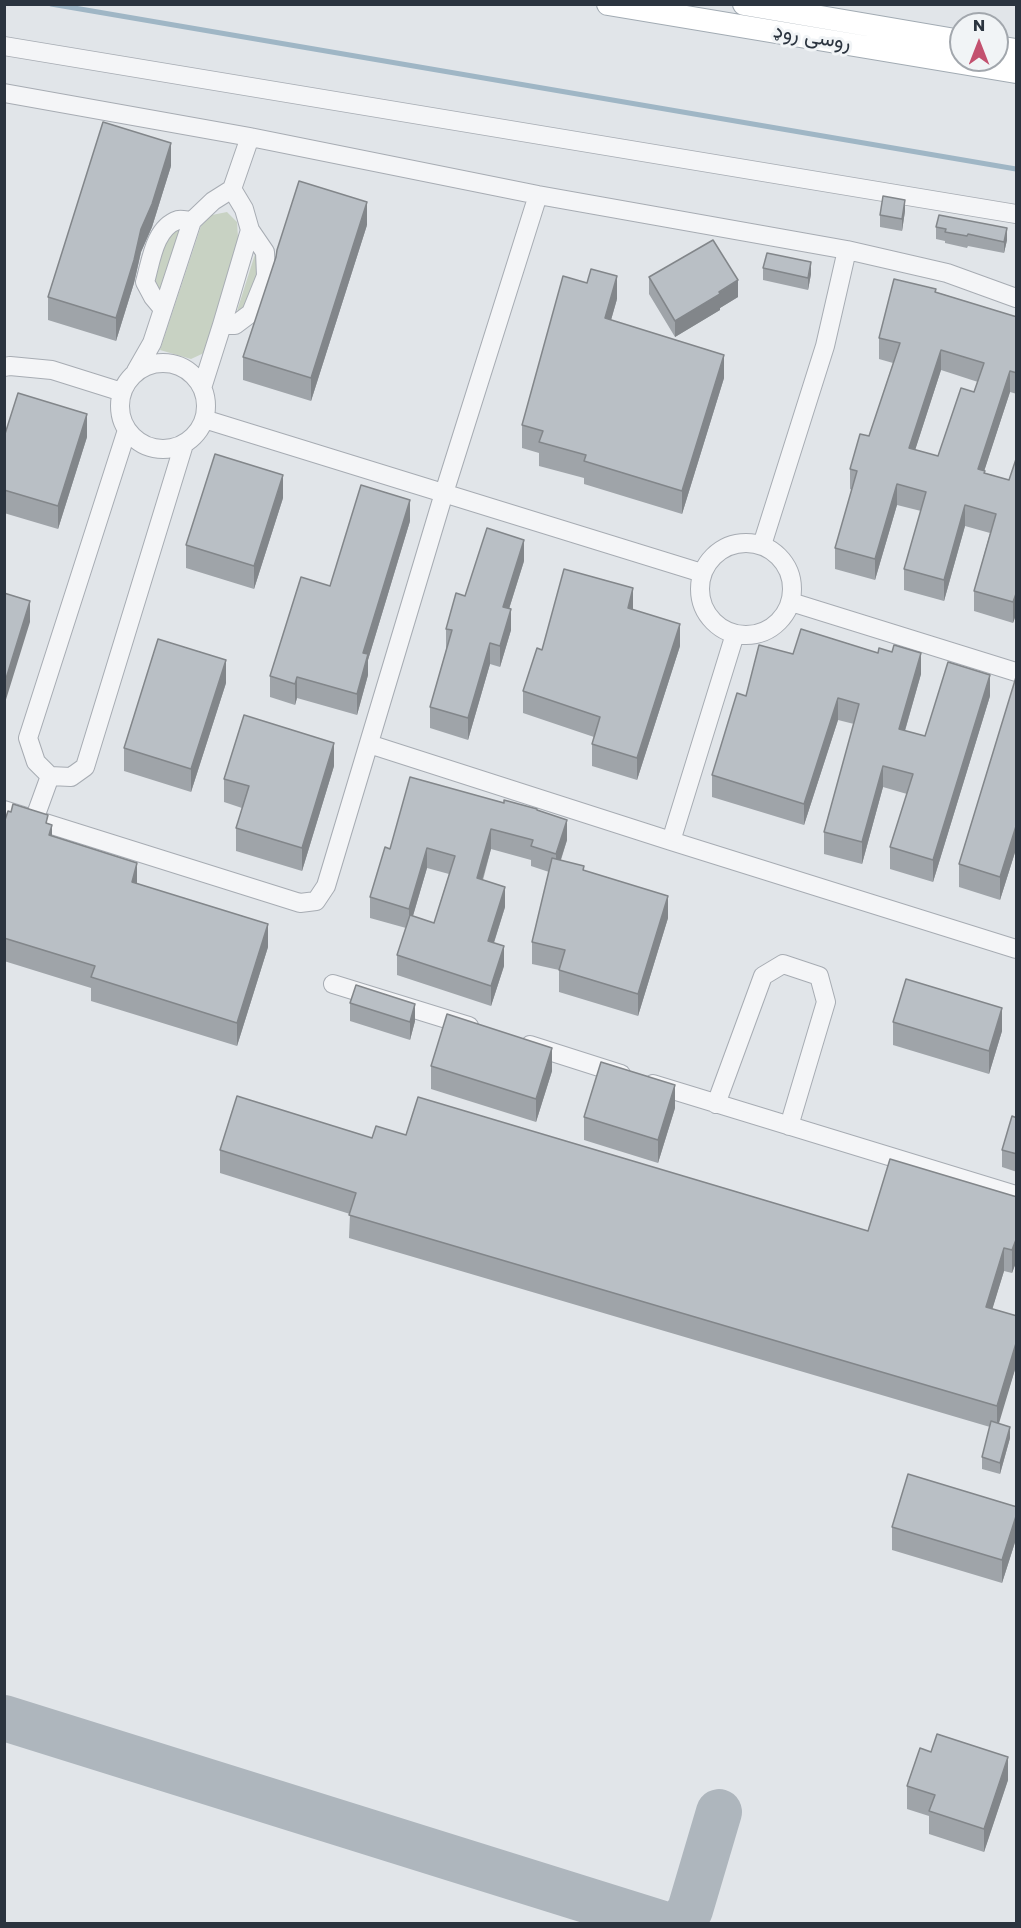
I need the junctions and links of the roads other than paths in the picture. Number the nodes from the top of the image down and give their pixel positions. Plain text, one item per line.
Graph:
1 (608, 4) edge
2 (744, 4) edge
3 (949, 39) edge
4 (4, 46) edge
5 (1017, 72) edge
6 (4, 93) edge
7 (249, 137) junction
8 (232, 189) junction
9 (538, 195) junction
10 (1017, 214) edge
11 (192, 221) junction
12 (249, 230) junction
13 (847, 250) junction
14 (1017, 298) edge
15 (163, 309) junction
16 (222, 325) junction
17 (4, 367) edge
18 (136, 371) junction
19 (202, 388) junction
20 (122, 392) junction
21 (204, 419) junction
22 (127, 430) junction
23 (184, 444) junction
24 (444, 493) junction
25 (762, 544) junction
26 (702, 573) junction
27 (791, 602) junction
28 (735, 634) junction
29 (1017, 672) edge
30 (369, 744) junction
31 (50, 776) junction
32 (4, 810) edge
33 (34, 820) junction
34 (671, 841) junction
35 (1017, 949) edge
36 (333, 984) dead end
37 (480, 1030) edge
38 (514, 1040) edge
39 (716, 1104) junction
40 (789, 1126) junction
41 (1017, 1195) edge

1 - 5 main road, روسی روډ
2 - 3 main road
4 - 10 lane
6 - 7 lane
7 - 8 lane
7 - 9 lane
8 - 11 lane
8 - 12 lane
9 - 13 lane
9 - 24 lane
11 - 15 lane
11 - 15 lane
12 - 16 lane
12 - 16 lane
13 - 14 lane
13 - 25 lane
15 - 18 lane
16 - 19 lane
17 - 20 lane
18 - 19 lane
18 - 20 lane
19 - 21 lane
20 - 22 lane
21 - 23 lane
21 - 24 lane
22 - 23 lane
22 - 31 lane
23 - 31 lane
24 - 26 lane
24 - 30 lane
25 - 26 lane
25 - 27 lane
26 - 28 lane
27 - 28 lane
27 - 29 lane
28 - 34 lane
30 - 33 lane
30 - 34 lane
31 - 33 lane
32 - 33 lane
34 - 35 lane
36 - 37 lane
38 - 39 lane
39 - 40 lane
39 - 40 lane
40 - 41 lane

